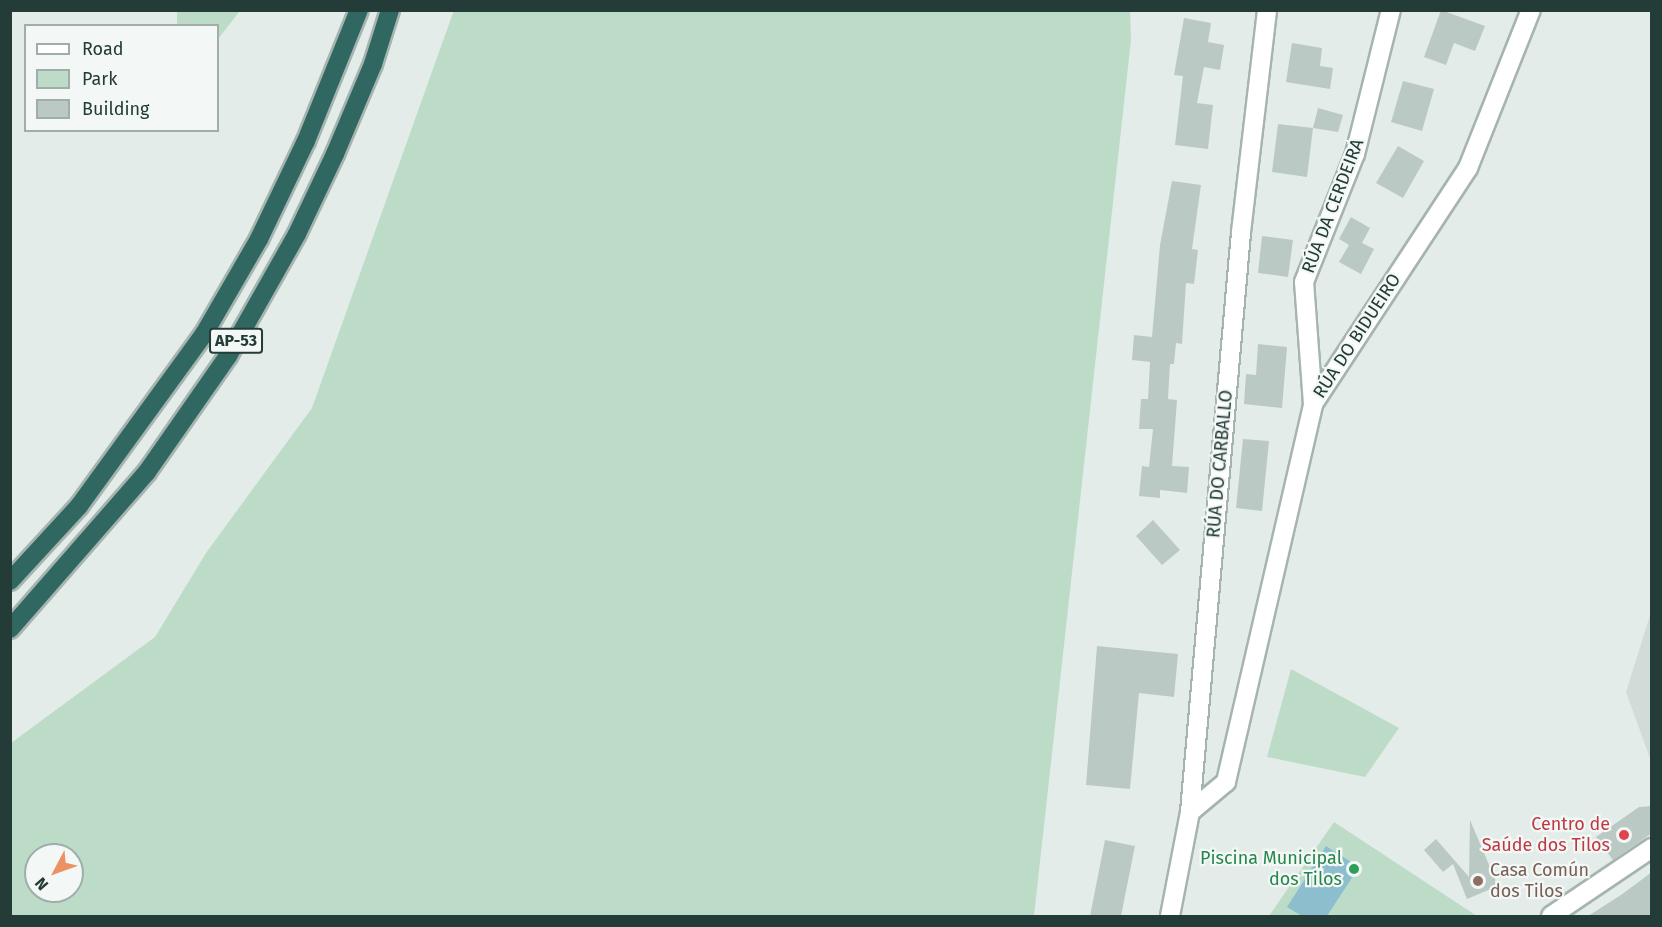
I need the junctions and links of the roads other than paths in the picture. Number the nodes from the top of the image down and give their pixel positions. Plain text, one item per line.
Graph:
1 (360, 10) edge
2 (390, 10) edge
3 (1267, 10) edge
4 (1391, 10) edge
5 (1532, 10) edge
6 (1313, 404) junction
7 (10, 581) edge
8 (10, 628) edge
9 (1190, 812) junction
10 (1652, 848) edge
11 (1170, 916) edge
12 (1551, 916) edge

1 - 7 highway, AP-53
2 - 8 highway, AP-53
3 - 9 street, RÚA DO CARBALLO
4 - 6 street, RÚA DA CERDEIRA
5 - 6 street, RÚA DO BIDUEIRO
6 - 9 street, RÚA DO BIDUEIRO
9 - 11 street, RÚA DO CARBALLO
10 - 12 street

